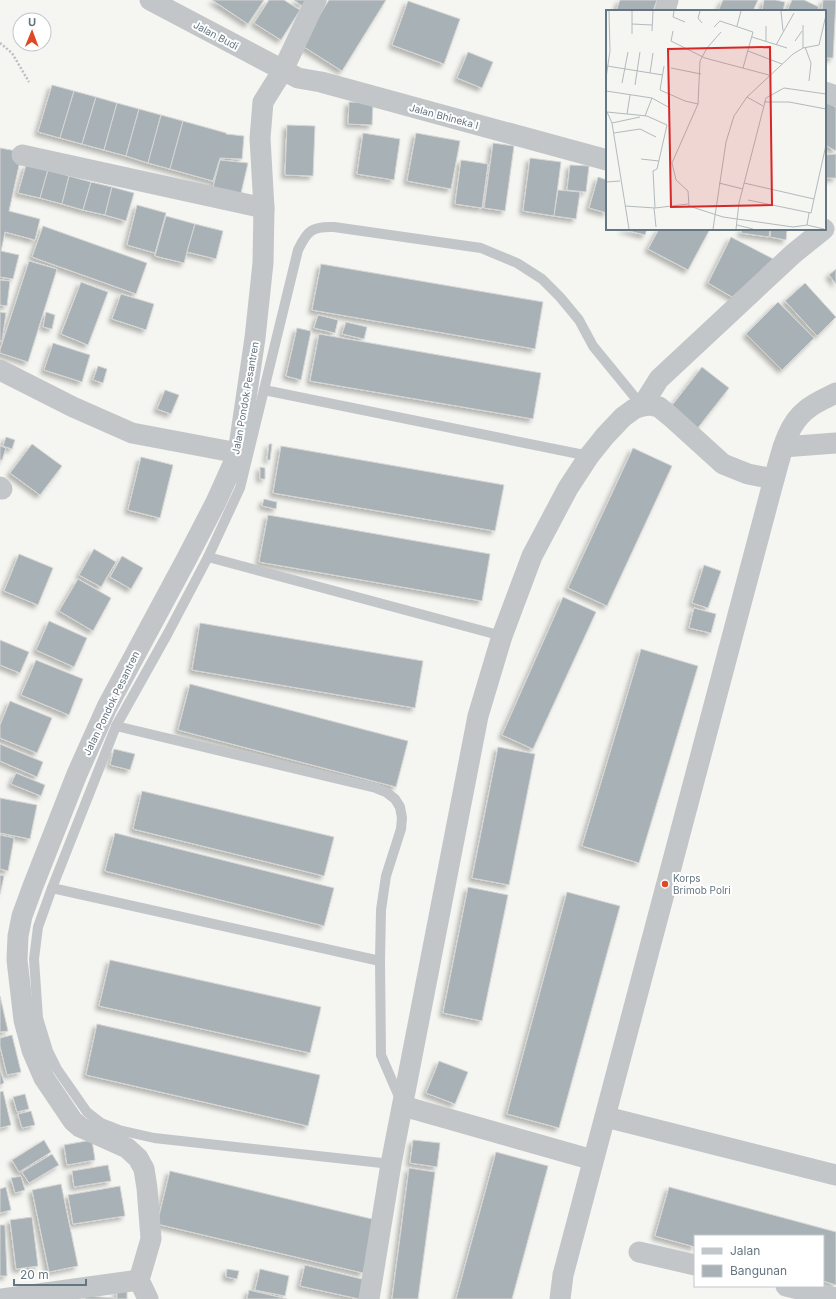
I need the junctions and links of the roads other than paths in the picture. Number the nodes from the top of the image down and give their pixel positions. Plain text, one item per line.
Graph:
1 (150, 0) edge
2 (316, 0) edge
3 (668, 0) edge
4 (665, 10) edge
5 (283, 70) junction
6 (826, 92) edge
7 (836, 96) edge
8 (22, 155) dead end
9 (606, 160) edge
10 (264, 208) junction
11 (823, 230) edge
12 (0, 370) edge
13 (264, 390) junction
14 (836, 393) edge
15 (642, 406) junction
16 (836, 443) edge
17 (783, 447) junction
18 (238, 453) junction
19 (589, 456) junction
20 (774, 479) junction
21 (208, 557) junction
22 (502, 636) junction
23 (116, 726) junction
24 (52, 888) junction
25 (380, 962) junction
26 (403, 1106) junction
27 (606, 1117) junction
28 (593, 1160) junction
29 (391, 1164) junction
30 (836, 1175) edge
31 (638, 1252) dead end
32 (694, 1265) edge
33 (139, 1280) junction
34 (790, 1287) edge
35 (836, 1298) edge
36 (2, 1299) edge
37 (148, 1299) edge
38 (369, 1299) edge
39 (560, 1299) edge

1 - 5 street, Jalan Budi
2 - 5 street, Jalan Pondok Pesantren
3 - 4 street
5 - 9 street, Jalan Bhineka I
5 - 10 street, Jalan Pondok Pesantren
6 - 7 street
8 - 10 street
10 - 18 street, Jalan Pondok Pesantren
11 - 15 street
12 - 18 street
13 - 15 lane
13 - 19 lane
13 - 21 lane
14 - 17 street
15 - 19 street
15 - 20 street
16 - 17 street
17 - 20 street
18 - 33 street, Jalan Pondok Pesantren
19 - 22 street
20 - 27 street
21 - 22 lane
21 - 23 lane
22 - 26 street
23 - 24 lane
23 - 25 lane
24 - 25 lane
24 - 29 lane
25 - 26 lane
26 - 28 street
26 - 29 street
27 - 28 street
27 - 30 street
28 - 39 street
29 - 38 street
31 - 32 street
33 - 36 street
33 - 37 street
34 - 35 street

